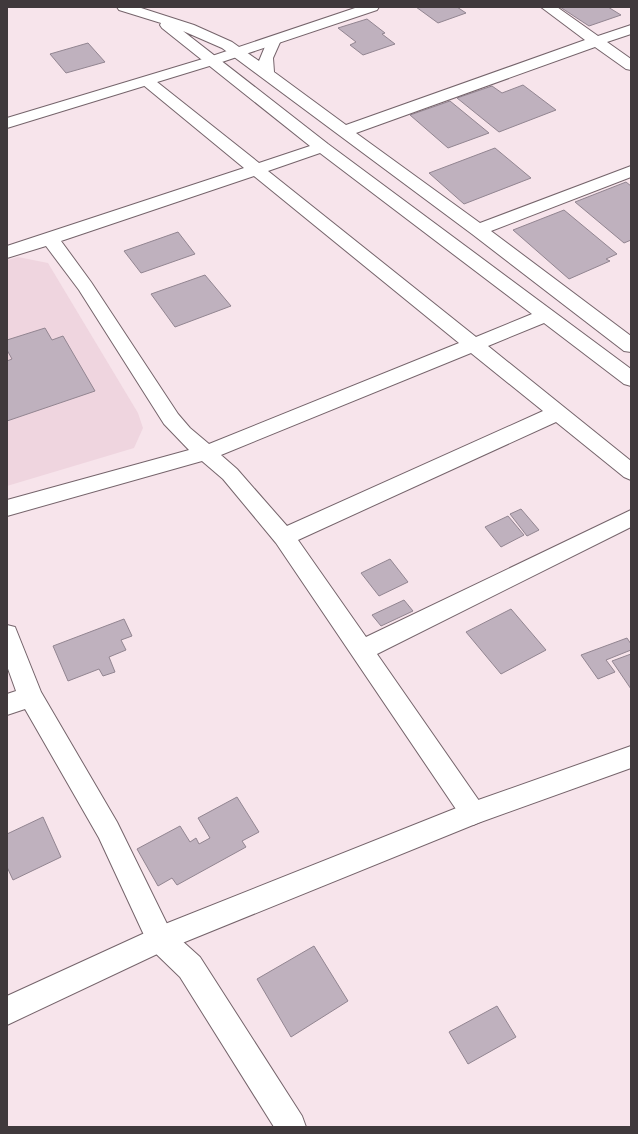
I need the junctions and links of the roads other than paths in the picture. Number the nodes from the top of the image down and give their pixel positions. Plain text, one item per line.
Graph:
1 (124, 7) edge
2 (339, 7) edge
3 (372, 7) edge
4 (548, 7) edge
5 (160, 19) junction
6 (631, 30) edge
7 (274, 40) junction
8 (596, 41) junction
9 (232, 49) junction
10 (206, 57) junction
11 (631, 66) edge
12 (266, 74) junction
13 (147, 81) junction
14 (7, 111) edge
15 (7, 123) edge
16 (343, 132) junction
17 (322, 147) junction
18 (258, 170) junction
19 (631, 171) edge
20 (478, 230) junction
21 (50, 240) junction
22 (7, 252) edge
23 (547, 315) junction
24 (474, 345) junction
25 (631, 346) edge
26 (631, 379) edge
27 (557, 412) junction
28 (206, 453) junction
29 (631, 472) edge
30 (7, 508) edge
31 (631, 518) edge
32 (284, 537) junction
33 (7, 634) edge
34 (362, 650) junction
35 (30, 696) junction
36 (7, 705) edge
37 (631, 757) edge
38 (473, 813) junction
39 (160, 939) junction
40 (7, 1011) edge
41 (291, 1127) edge

1 - 5 street
2 - 9 street
3 - 7 street
4 - 8 street
5 - 9 street
5 - 10 street
6 - 8 street
7 - 9 street
7 - 12 street
8 - 11 street
8 - 16 street
9 - 10 street
9 - 12 street
10 - 13 street
10 - 14 street
10 - 17 street
12 - 16 street
13 - 15 street
13 - 18 street
16 - 20 street
17 - 18 street
17 - 23 street
18 - 21 street
18 - 24 street
19 - 20 street
20 - 25 street
21 - 22 street
21 - 28 street
23 - 24 street
23 - 26 street
24 - 27 street
24 - 28 street
27 - 29 street
27 - 32 street
28 - 30 street
28 - 32 street
31 - 34 street
32 - 34 street
33 - 35 street
34 - 38 street
35 - 36 street
35 - 39 street
37 - 38 street
38 - 39 street
39 - 40 street
39 - 41 street

